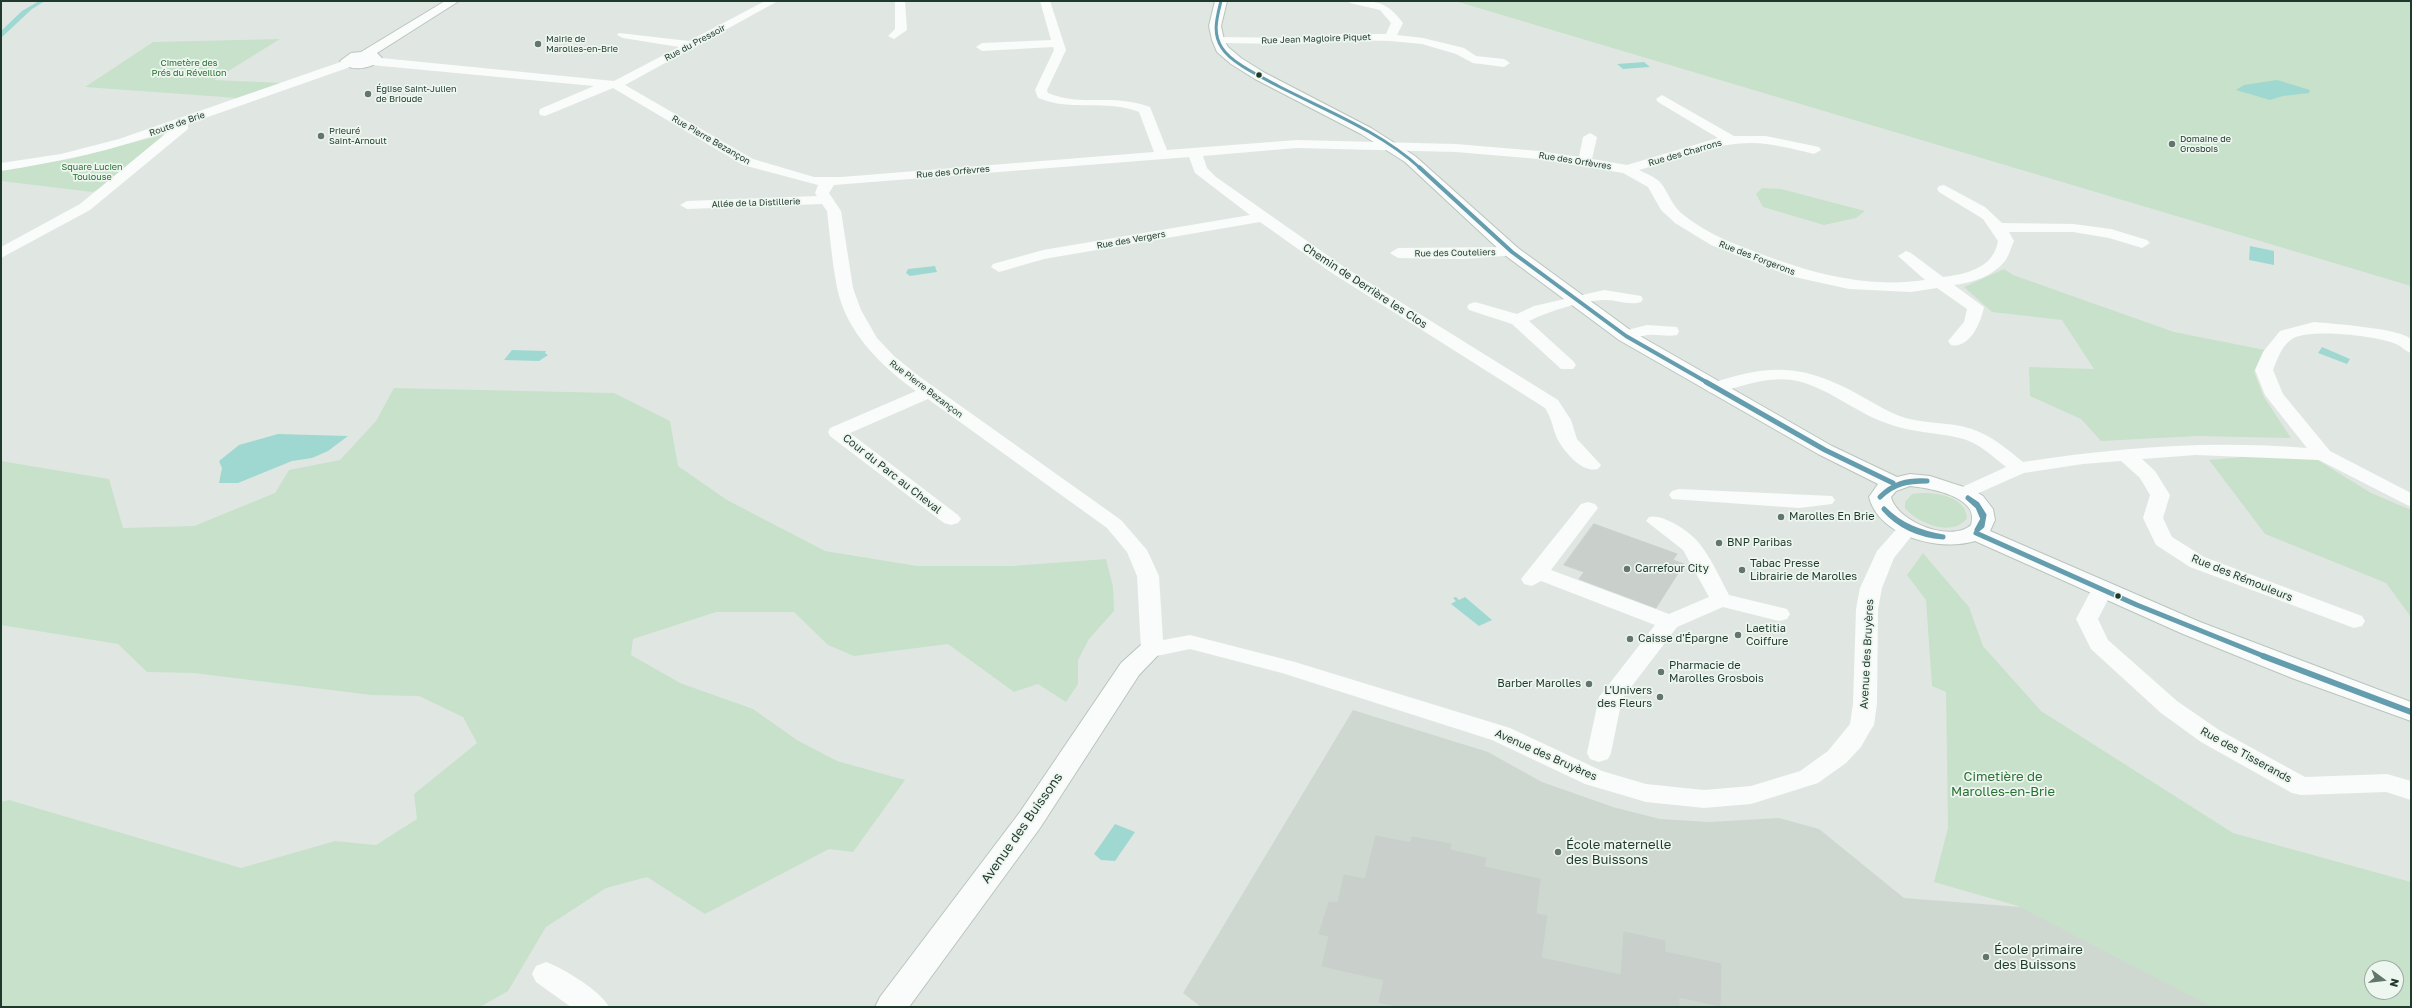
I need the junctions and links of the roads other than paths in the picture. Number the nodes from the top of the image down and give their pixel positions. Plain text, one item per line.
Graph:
1 (453, 1) edge
2 (773, 1) edge
3 (900, 1) edge
4 (1045, 1) edge
5 (1221, 1) edge
6 (1354, 1) edge
7 (623, 35) dead end
8 (894, 36) dead end
9 (1390, 38) junction
10 (1218, 40) junction
11 (1058, 43) junction
12 (691, 45) junction
13 (982, 47) dead end
14 (368, 58) junction
15 (349, 63) joint
16 (1504, 63) dead end
17 (612, 85) junction
18 (1662, 99) dead end
19 (545, 112) dead end
20 (189, 121) junction
21 (1590, 137) dead end
22 (1733, 140) junction
23 (1388, 145) junction
24 (1814, 150) dead end
25 (1195, 152) junction
26 (1162, 155) junction
27 (1584, 162) junction
28 (1, 167) edge
29 (1627, 169) junction
30 (829, 182) junction
31 (1944, 189) dead end
32 (826, 200) junction
33 (687, 205) dead end
34 (1263, 217) junction
35 (2000, 227) junction
36 (2142, 243) dead end
37 (1512, 252) junction
38 (1, 253) edge
39 (1398, 253) dead end
40 (1906, 256) dead end
41 (999, 267) dead end
42 (1942, 282) junction
43 (1635, 299) dead end
44 (1579, 301) junction
45 (1475, 307) dead end
46 (1518, 320) junction
47 (1671, 330) dead end
48 (1626, 336) junction
49 (1957, 341) dead end
50 (2411, 348) edge
51 (1567, 365) dead end
52 (1715, 388) junction
53 (930, 392) junction
54 (2125, 454) junction
55 (2323, 455) junction
56 (1591, 465) dead end
57 (2019, 468) junction
58 (1893, 483) junction
59 (1679, 494) dead end
60 (1965, 494) junction
61 (1825, 500) dead end
62 (2411, 501) edge
63 (1588, 508) dead end
64 (950, 519) dead end
65 (1656, 521) dead end
66 (1908, 528) junction
67 (1976, 533) junction
68 (2102, 590) junction
69 (1721, 600) junction
70 (1779, 614) dead end
71 (2354, 621) dead end
72 (1669, 622) junction
73 (1152, 649) junction
74 (2411, 712) edge
75 (1599, 753) dead end
76 (2411, 790) edge
77 (546, 974) dead end
78 (897, 1005) edge
79 (594, 1007) edge

1 - 14 street
2 - 12 street, Rue du Pressoir
3 - 8 street
4 - 11 street
5 - 10 street
6 - 9 street
7 - 12 street
9 - 10 street, Rue Jean Magloire Piquet
9 - 16 street, Rue Jean Magloire Piquet
10 - 23 street
11 - 13 street
11 - 26 street
12 - 17 street, Rue du Pressoir
14 - 15 street
14 - 17 street, Rue Pierre Bezançon
15 - 20 street, Route de Brie
17 - 19 street, Rue du Pressoir
17 - 30 street, Rue Pierre Bezançon
18 - 22 street
20 - 28 street, Route de Brie
20 - 38 street
21 - 27 street
22 - 24 street, Rue des Charrons
22 - 29 street, Rue des Charrons
23 - 25 street, Rue des Orfèvres
23 - 27 street, Rue des Orfèvres
23 - 37 street
25 - 26 street, Rue des Orfèvres
25 - 34 street, Chemin de Derrière les Clos
26 - 30 street, Rue des Orfèvres
27 - 29 street, Rue des Orfèvres
29 - 42 street, Rue des Forgerons
30 - 32 street
31 - 35 street
32 - 33 street, Allée de la Distillerie
32 - 53 street, Rue Pierre Bezançon
34 - 41 street, Rue des Vergers
34 - 56 street, Chemin de Derrière les Clos
35 - 36 street
35 - 42 street, Rue des Forgerons
37 - 39 street, Rue des Couteliers
37 - 44 street
40 - 42 street
42 - 49 street
43 - 44 street
44 - 46 street
44 - 48 street
45 - 46 street
46 - 51 street
47 - 48 street
48 - 52 street
50 - 55 street
52 - 57 street
52 - 58 street
53 - 64 street, Cour du Parc au Cheval
53 - 73 street, Rue Pierre Bezançon
54 - 55 street
54 - 57 street
54 - 71 street, Rue des Rémouleurs
55 - 62 street
57 - 60 street
58 - 60 street
58 - 66 street
59 - 61 street
60 - 67 street
63 - 72 street
65 - 69 street
66 - 67 street
66 - 73 street, Avenue des Bruyères
67 - 68 street
68 - 74 street
68 - 76 street, Rue des Tisserands
69 - 70 street
69 - 72 street
72 - 75 street
73 - 78 street, Avenue des Buissons
77 - 79 street

